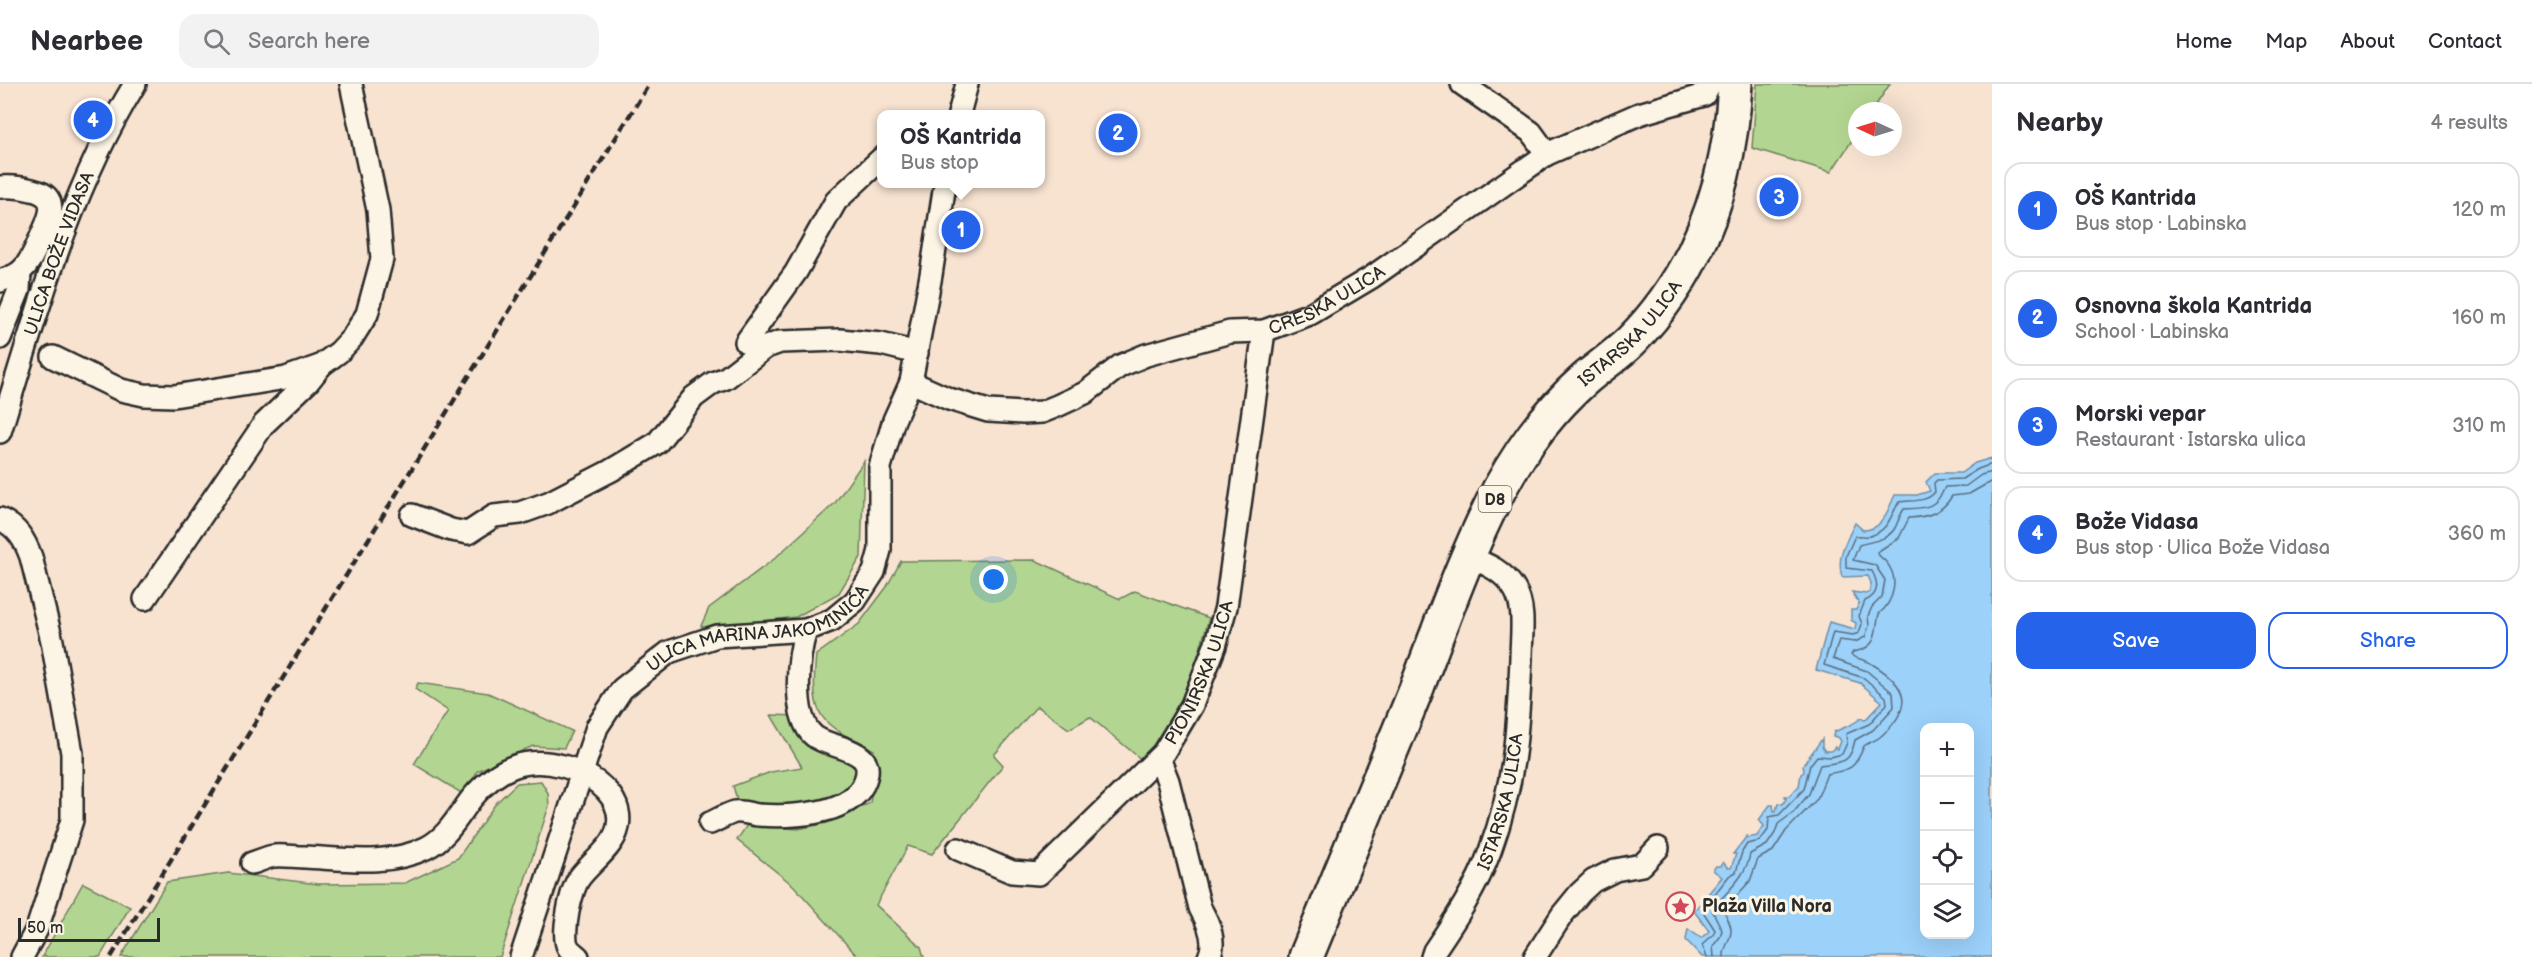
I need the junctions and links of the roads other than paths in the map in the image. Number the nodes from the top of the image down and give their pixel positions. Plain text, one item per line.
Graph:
1 (135, 84) edge
2 (351, 84) edge
3 (967, 84) edge
4 (1462, 84) edge
5 (1710, 84) edge
6 (1735, 84) edge
7 (960, 110) edge
8 (1547, 154) junction
9 (877, 163) edge
10 (0, 188) edge
11 (944, 188) edge
12 (20, 272) junction
13 (0, 281) edge
14 (1264, 331) junction
15 (0, 338) edge
16 (746, 342) dead end
17 (917, 353) junction
18 (53, 357) dead end
19 (321, 366) junction
20 (911, 382) junction
21 (0, 432) edge
22 (412, 515) dead end
23 (0, 519) edge
24 (1468, 557) junction
25 (145, 599) dead end
26 (806, 630) junction
27 (1159, 758) junction
28 (581, 771) junction
29 (710, 823) dead end
30 (958, 849) dead end
31 (1658, 849) dead end
32 (252, 862) dead end
33 (567, 953) edge
34 (1433, 954) edge
35 (22, 957) edge
36 (521, 957) edge
37 (1209, 957) edge
38 (1306, 957) edge
39 (1535, 957) edge

1 - 21 street, ULICA BOŽE VIDASA
2 - 19 street
3 - 7 street
4 - 8 street
5 - 8 street, CRESKA ULICA
6 - 24 main road, ISTARSKA ULICA / D8
8 - 14 street, CRESKA ULICA
9 - 16 street
10 - 12 street
11 - 17 street, ULICA MARINA JAKOMINIĆA
12 - 13 street
12 - 15 street
14 - 20 street, CRESKA ULICA
14 - 27 street, PIONIRSKA ULICA
17 - 20 street, ULICA MARINA JAKOMINIĆA
17 - 22 street
18 - 19 street
19 - 25 street
20 - 26 street, ULICA MARINA JAKOMINIĆA
23 - 35 street
24 - 34 street, ISTARSKA ULICA
24 - 38 main road, ISTARSKA ULICA / D8
26 - 28 street, ULICA MARINA JAKOMINIĆA
26 - 29 street
27 - 30 street, PIONIRSKA ULICA
27 - 37 street
28 - 32 street
28 - 33 street
28 - 36 street, ULICA MARINA JAKOMINIĆA
31 - 39 street

